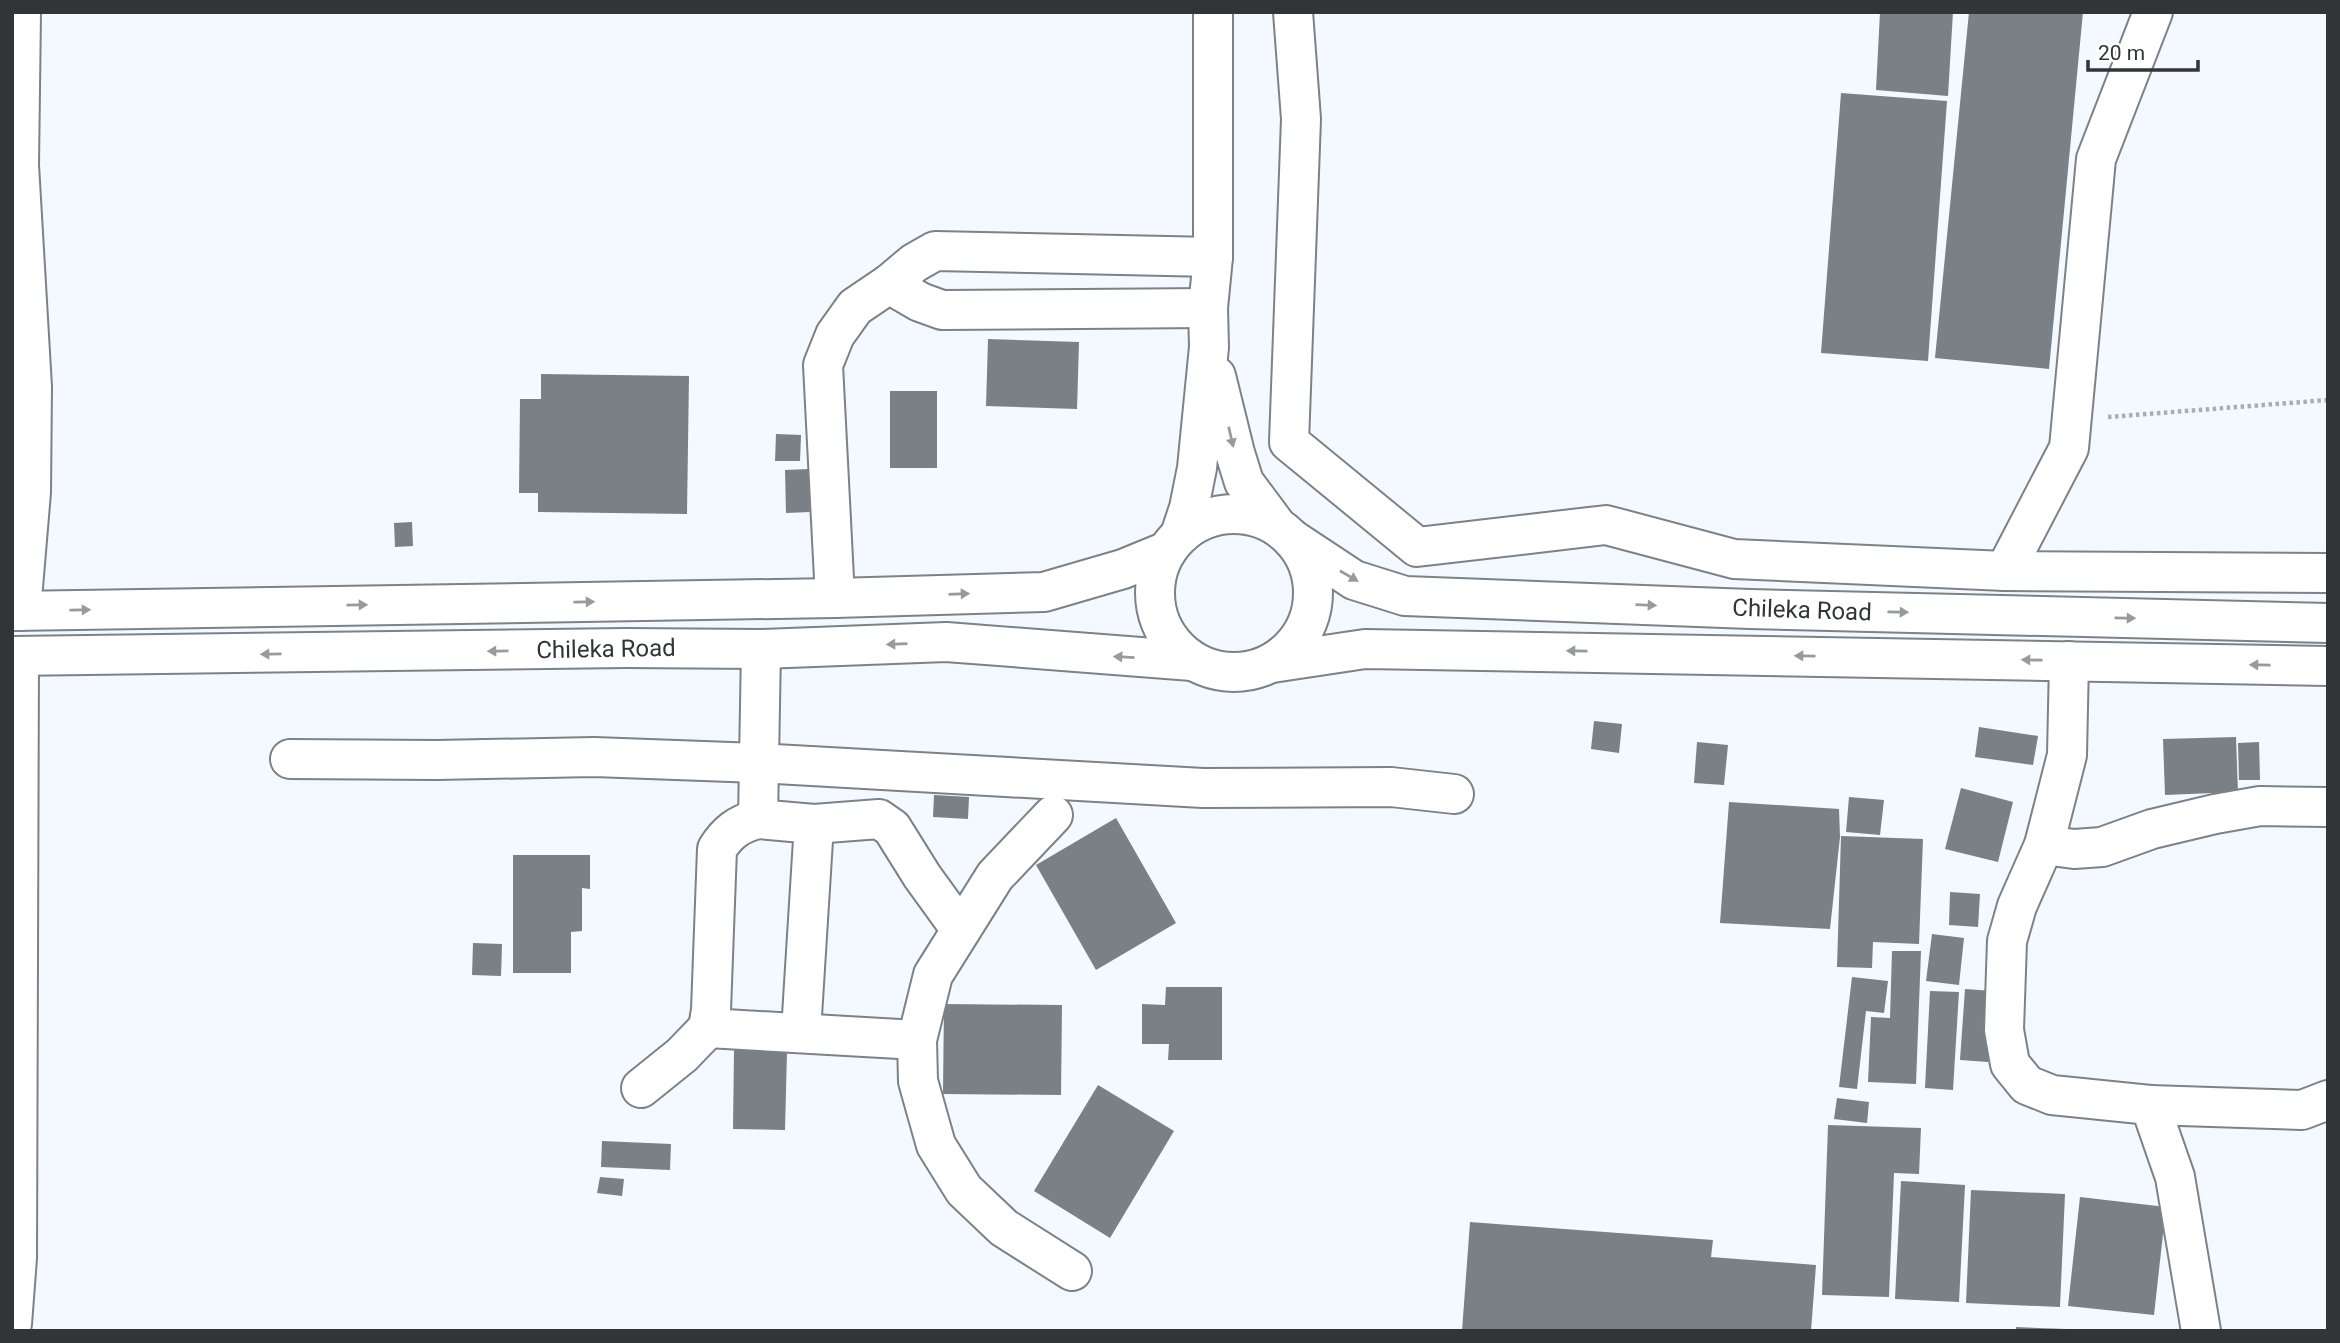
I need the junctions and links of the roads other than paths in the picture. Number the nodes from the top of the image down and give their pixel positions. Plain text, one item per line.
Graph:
1 (21, 12) edge
2 (1213, 12) edge
3 (1293, 12) edge
4 (2153, 12) edge
5 (1213, 257) junction
6 (889, 284) junction
7 (1208, 308) junction
8 (1209, 347) junction
9 (1284, 532) junction
10 (1173, 543) junction
11 (2005, 571) junction
12 (2328, 573) edge
13 (835, 598) junction
14 (17, 611) edge
15 (2328, 623) edge
16 (761, 649) junction
17 (16, 656) edge
18 (1192, 661) junction
19 (2069, 661) junction
20 (1272, 663) junction
21 (2328, 666) edge
22 (290, 758) dead end
23 (758, 763) junction
24 (1454, 794) dead end
25 (2328, 807) edge
26 (1053, 814) dead end
27 (758, 820) junction
28 (814, 824) junction
29 (2044, 845) junction
30 (961, 930) junction
31 (708, 1028) junction
32 (801, 1032) junction
33 (917, 1040) junction
34 (641, 1088) dead end
35 (2328, 1100) edge
36 (2150, 1105) junction
37 (1072, 1271) dead end
38 (12, 1324) edge
39 (2201, 1331) edge

1 - 14 main road
2 - 5 main road
3 - 11 main road
4 - 11 main road
5 - 6 main road
5 - 7 main road
6 - 7 main road
6 - 13 main road
7 - 8 main road
8 -> 9 main road
8 - 10 main road
9 - 10 main road, Chileka Road
9 -> 15 main road, Chileka Road
9 - 20 main road, Chileka Road
13 -> 10 main road, Chileka Road
10 - 18 main road, Chileka Road
11 - 12 main road
14 -> 13 main road, Chileka Road
16 -> 17 main road, Chileka Road
18 -> 16 main road, Chileka Road
16 - 23 main road
17 - 38 main road
18 - 20 main road, Chileka Road
19 -> 20 main road
21 -> 19 main road
19 - 29 main road
22 - 23 main road
23 - 24 main road
23 - 27 main road
25 - 29 main road
26 - 30 main road
27 - 28 main road
27 - 31 main road
28 - 30 main road
28 - 32 main road
29 - 36 main road
30 - 33 main road
31 - 32 main road
31 - 34 main road
32 - 33 main road
33 - 37 main road
35 - 36 main road
36 - 39 main road

